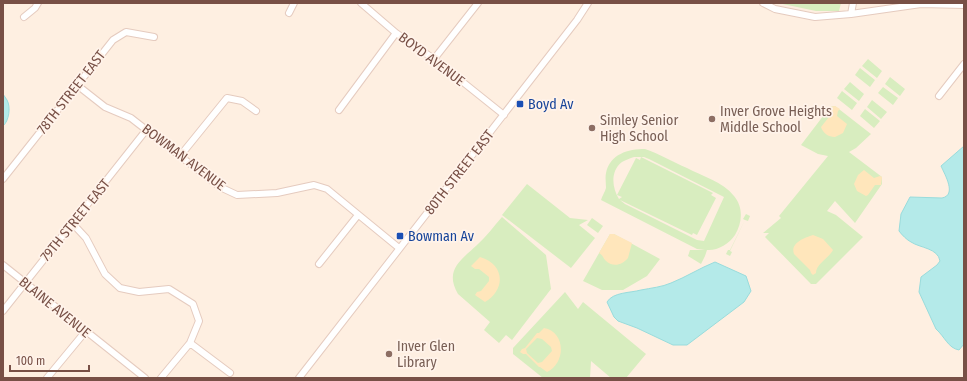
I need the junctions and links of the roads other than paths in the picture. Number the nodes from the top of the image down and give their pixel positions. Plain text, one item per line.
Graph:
1 (38, 3) edge
2 (294, 3) edge
3 (361, 3) edge
4 (478, 3) edge
5 (588, 3) edge
6 (763, 3) edge
7 (853, 3) edge
8 (964, 5) edge
9 (289, 13) dead end
10 (851, 14) junction
11 (24, 17) dead end
12 (396, 33) junction
13 (154, 37) dead end
14 (434, 59) junction
15 (964, 64) edge
16 (77, 85) junction
17 (939, 96) dead end
18 (339, 110) dead end
19 (256, 111) dead end
20 (504, 115) junction
21 (147, 129) junction
22 (180, 156) junction
23 (3, 179) edge
24 (358, 215) junction
25 (73, 224) junction
26 (399, 248) junction
27 (319, 264) dead end
28 (3, 265) edge
29 (25, 283) junction
30 (3, 312) edge
31 (85, 332) junction
32 (190, 343) junction
33 (230, 373) dead end
34 (47, 378) edge
35 (145, 378) edge
36 (162, 378) edge
37 (299, 378) edge

1 - 11 street
2 - 9 street
3 - 12 street, BOYD AVENUE
4 - 14 street
5 - 20 street, 80TH STREET EAST
6 - 10 street
7 - 10 street
8 - 10 street
12 - 14 street, BOYD AVENUE
12 - 18 street
13 - 16 street, 78TH STREET EAST
14 - 20 street, BOYD AVENUE
15 - 17 street
16 - 21 street, BOWMAN AVENUE
16 - 23 street, 78TH STREET EAST
19 - 22 street
20 - 26 street, 80TH STREET EAST
21 - 22 street, BOWMAN AVENUE
21 - 25 street, 79TH STREET EAST
22 - 24 street, BOWMAN AVENUE
24 - 26 street, BOWMAN AVENUE
24 - 27 street
25 - 29 street, 79TH STREET EAST
25 - 32 street
26 - 37 street, 80TH STREET EAST
28 - 29 street, BLAINE AVENUE
29 - 30 street, 79TH STREET EAST
29 - 31 street, BLAINE AVENUE
31 - 34 street
31 - 35 street, BLAINE AVENUE
32 - 33 street
32 - 36 street

